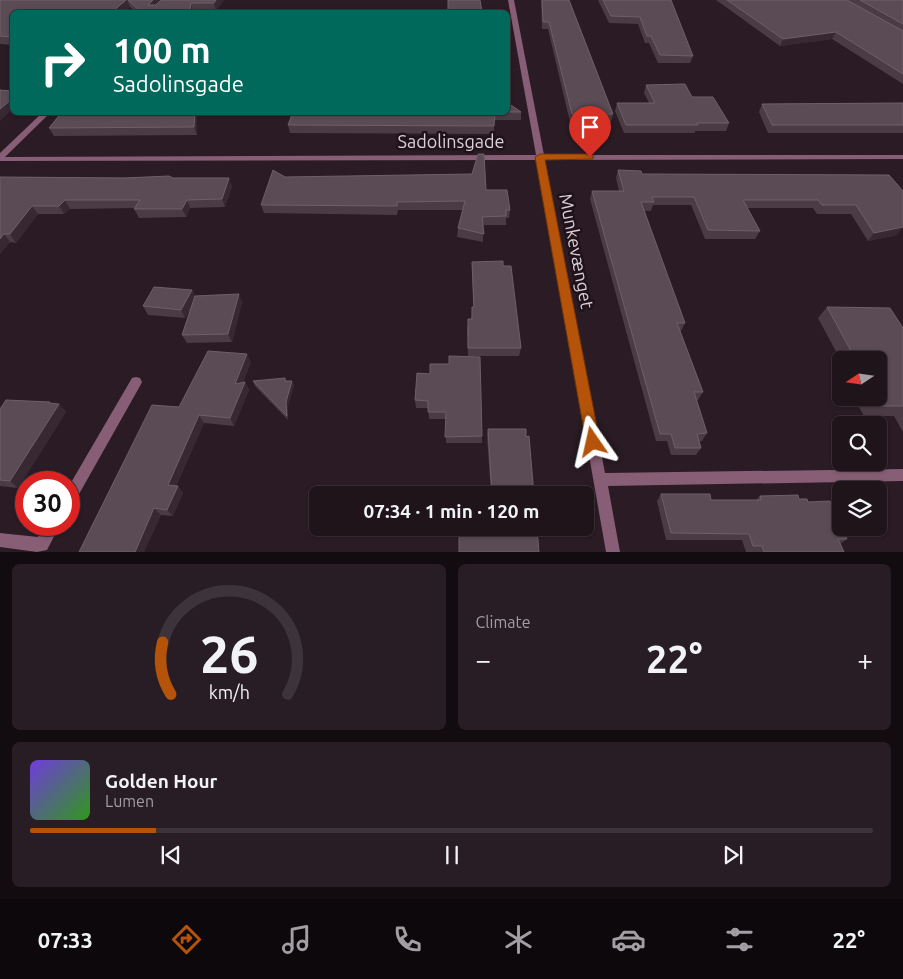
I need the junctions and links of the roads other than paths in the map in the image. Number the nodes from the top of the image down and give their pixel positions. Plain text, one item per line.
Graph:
1 (511, 0) edge
2 (45, 115) edge
3 (540, 157) junction
4 (0, 158) edge
5 (903, 158) edge
6 (136, 382) dead end
7 (903, 475) edge
8 (80, 479) edge
9 (600, 480) junction
10 (47, 536) edge
11 (0, 540) edge
12 (613, 552) edge

1 - 3 street, Munkevænget
2 - 4 street
3 - 4 street, Sadolinsgade
3 - 5 street, Sadolinsgade
3 - 9 street, Munkevænget
6 - 8 street
7 - 9 street
9 - 12 street, Munkevænget
10 - 11 street

